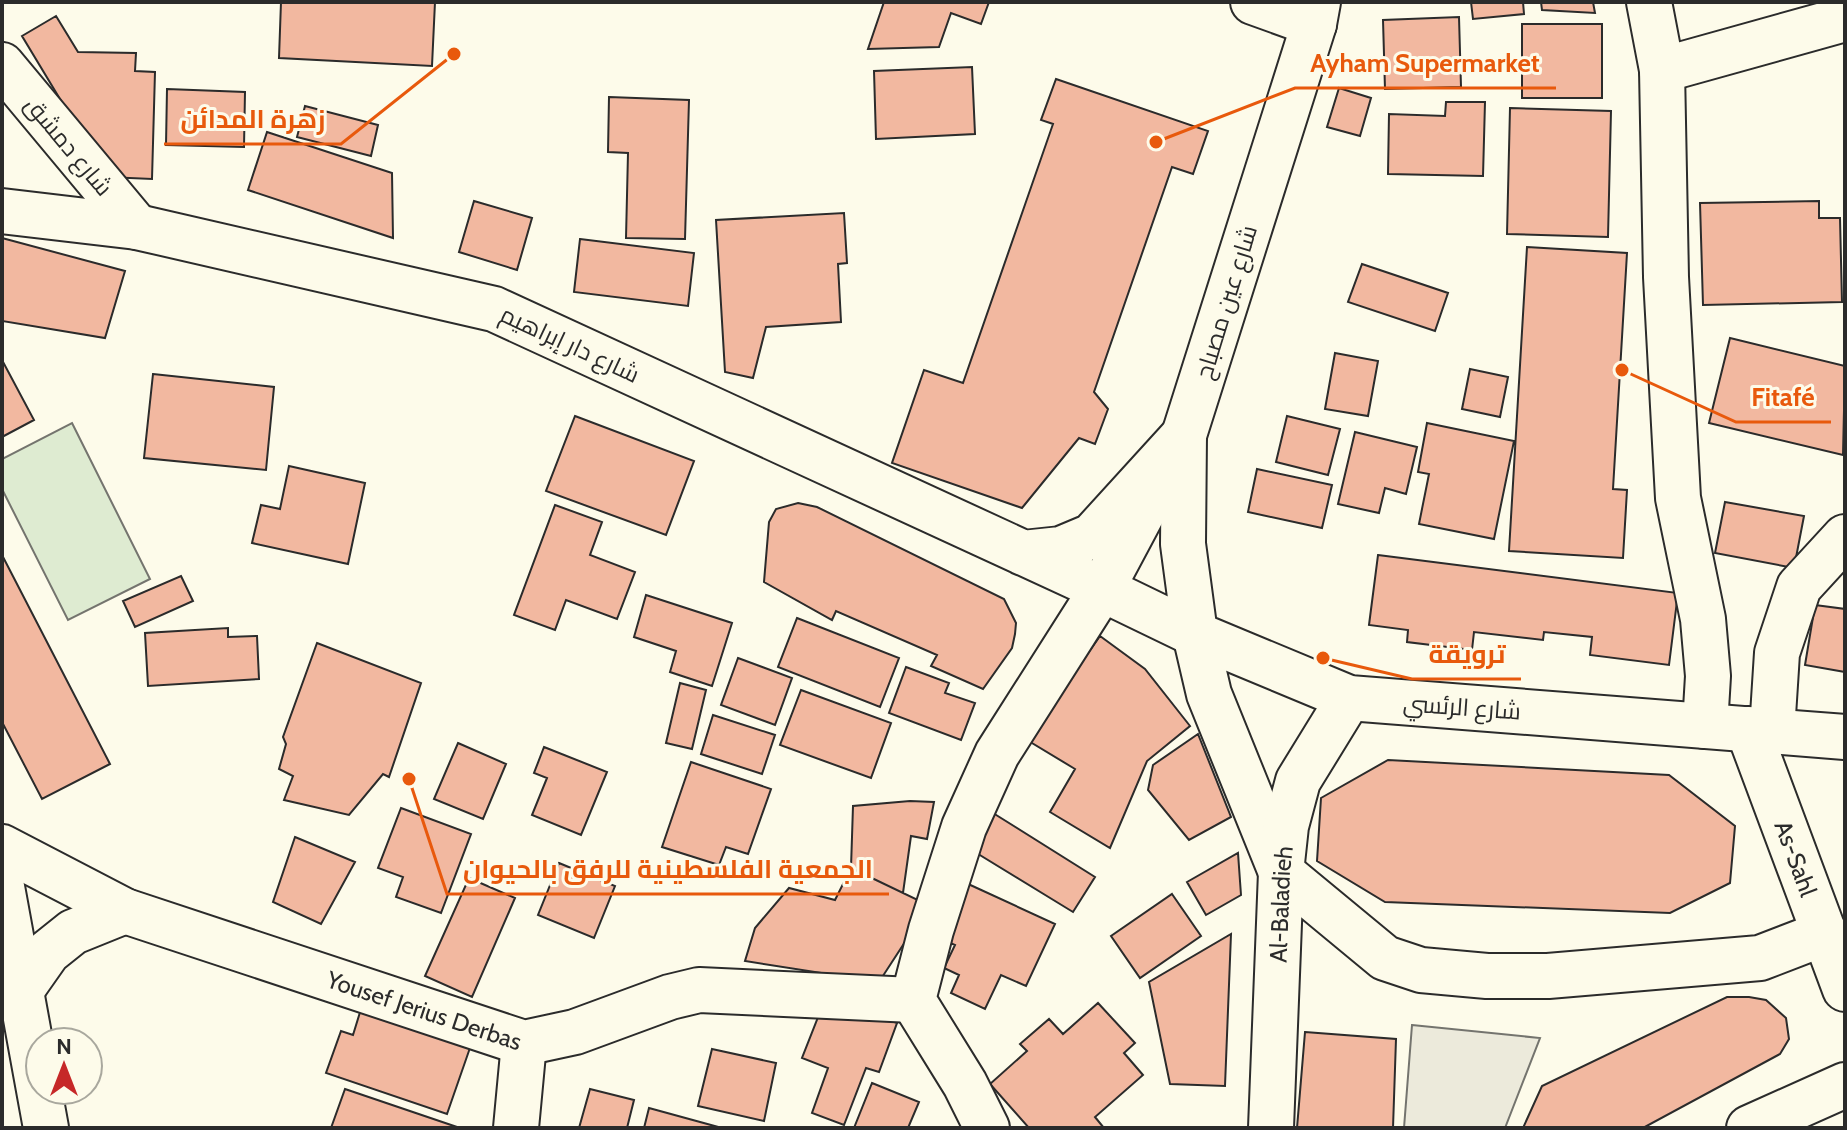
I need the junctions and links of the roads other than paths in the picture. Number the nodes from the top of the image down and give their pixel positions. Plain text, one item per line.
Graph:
1 (1253, 2) edge
2 (1649, 2) edge
3 (1316, 13) edge
4 (1845, 19) edge
5 (2, 65) edge
6 (1662, 70) junction
7 (2, 211) edge
8 (137, 227) junction
9 (1184, 435) junction
10 (1845, 537) edge
11 (1023, 553) junction
12 (1102, 589) junction
13 (1195, 634) junction
14 (1349, 698) junction
15 (1705, 726) junction
16 (1760, 730) junction
17 (1845, 737) edge
18 (2, 847) edge
19 (1281, 872) junction
20 (2, 887) edge
21 (125, 911) junction
22 (1825, 933) junction
23 (22, 989) junction
24 (1845, 989) edge
25 (913, 1000) junction
26 (524, 1043) junction
27 (1845, 1085) edge
28 (46, 1128) edge
29 (516, 1128) edge
30 (987, 1128) edge
31 (1271, 1128) edge
32 (1749, 1128) edge

1 - 3 street
2 - 6 street
3 - 9 street, شارع عين مصباح
4 - 6 street
5 - 8 street, شارع دمشق
6 - 15 street
7 - 8 street, شارع دار إبراهيم
8 - 11 street, شارع دار إبراهيم
9 - 11 street
9 - 12 street, شارع عين مصباح
9 - 13 street
10 - 16 street
11 - 12 street, شارع دار إبراهيم
12 - 13 street, شارع الرئسي
12 - 25 street, شارع عين مصباح
13 - 14 street, شارع الرئسي
13 - 19 street
14 - 15 street, شارع الرئسي
14 - 19 street, Al-Baladieh
15 - 16 street, شارع الرئسي
16 - 17 street, شارع الرئسي
16 - 22 street, As-Sahl
18 - 21 street, Yousef Jerius Derbas
19 - 22 street
19 - 31 street, Al-Baladieh
20 - 23 street
21 - 23 street
21 - 26 street, Yousef Jerius Derbas
22 - 24 street, As-Sahl
23 - 28 street
25 - 26 street, Yousef Jerius Derbas
25 - 30 street
26 - 29 street
27 - 32 street

